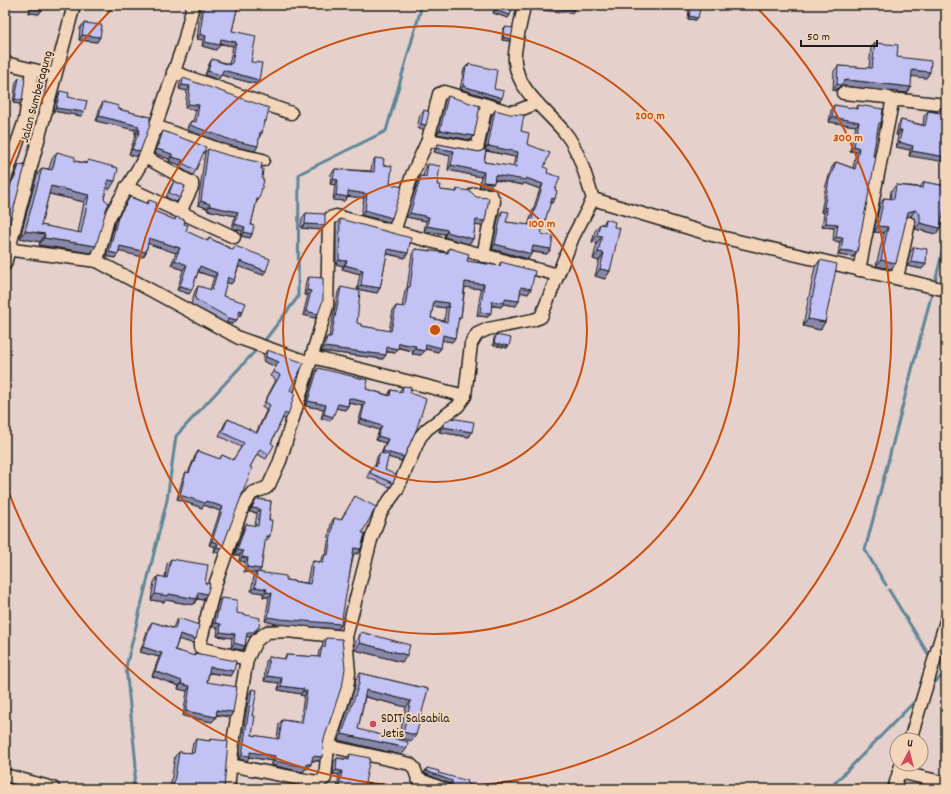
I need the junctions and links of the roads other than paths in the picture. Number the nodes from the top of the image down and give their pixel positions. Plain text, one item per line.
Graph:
1 (74, 5) edge
2 (193, 5) edge
3 (524, 5) edge
4 (5, 63) edge
5 (34, 70) junction
6 (173, 72) junction
7 (53, 75) junction
8 (843, 93) dead end
9 (893, 101) junction
10 (486, 105) junction
11 (946, 105) edge
12 (531, 106) junction
13 (291, 113) dead end
14 (25, 120) junction
15 (42, 125) junction
16 (155, 126) junction
17 (428, 140) junction
18 (145, 157) junction
19 (263, 160) dead end
20 (5, 179) edge
21 (126, 187) junction
22 (474, 194) edge
23 (593, 199) junction
24 (180, 212) junction
25 (909, 223) dead end
26 (394, 232) junction
27 (234, 237) dead end
28 (7, 250) edge
29 (482, 256) junction
30 (97, 261) junction
31 (5, 264) edge
32 (859, 270) junction
33 (558, 276) junction
34 (897, 278) junction
35 (946, 290) edge
36 (311, 360) junction
37 (465, 396) junction
38 (946, 621) edge
39 (346, 637) junction
40 (247, 659) junction
41 (913, 732) edge
42 (328, 746) junction
43 (230, 765) junction
44 (900, 772) edge
45 (913, 772) edge
46 (5, 775) edge
47 (946, 783) edge
48 (53, 788) dead end
49 (228, 789) edge
50 (444, 789) edge
51 (894, 789) edge

1 - 7 street, Jalan Sumberagung
2 - 6 street
3 - 12 street
4 - 5 street
5 - 7 street
5 - 14 street
6 - 13 street
6 - 16 street
7 - 15 street, Jalan Sumberagung
8 - 9 street
9 - 11 street
9 - 32 street
10 - 12 street
10 - 17 street
10 - 17 street
12 - 23 street
14 - 15 street
14 - 20 street
15 - 28 street, Jalan Sumberagung
16 - 18 street
16 - 19 street
17 - 26 street
18 - 21 street
18 - 24 street
21 - 24 street
21 - 30 street
22 - 29 street
23 - 32 street
23 - 33 street
24 - 27 street
25 - 34 street
26 - 29 street
26 - 36 street
28 - 30 street
28 - 31 street, Jalan Sumberagung
29 - 33 street
30 - 36 street
32 - 34 street
33 - 37 street
34 - 35 street
36 - 37 street
36 - 40 street
37 - 39 street
38 - 41 street
39 - 40 street
39 - 42 street
40 - 43 street
42 - 43 street
42 - 50 street
43 - 49 street
44 - 51 street
45 - 47 street
46 - 48 street

